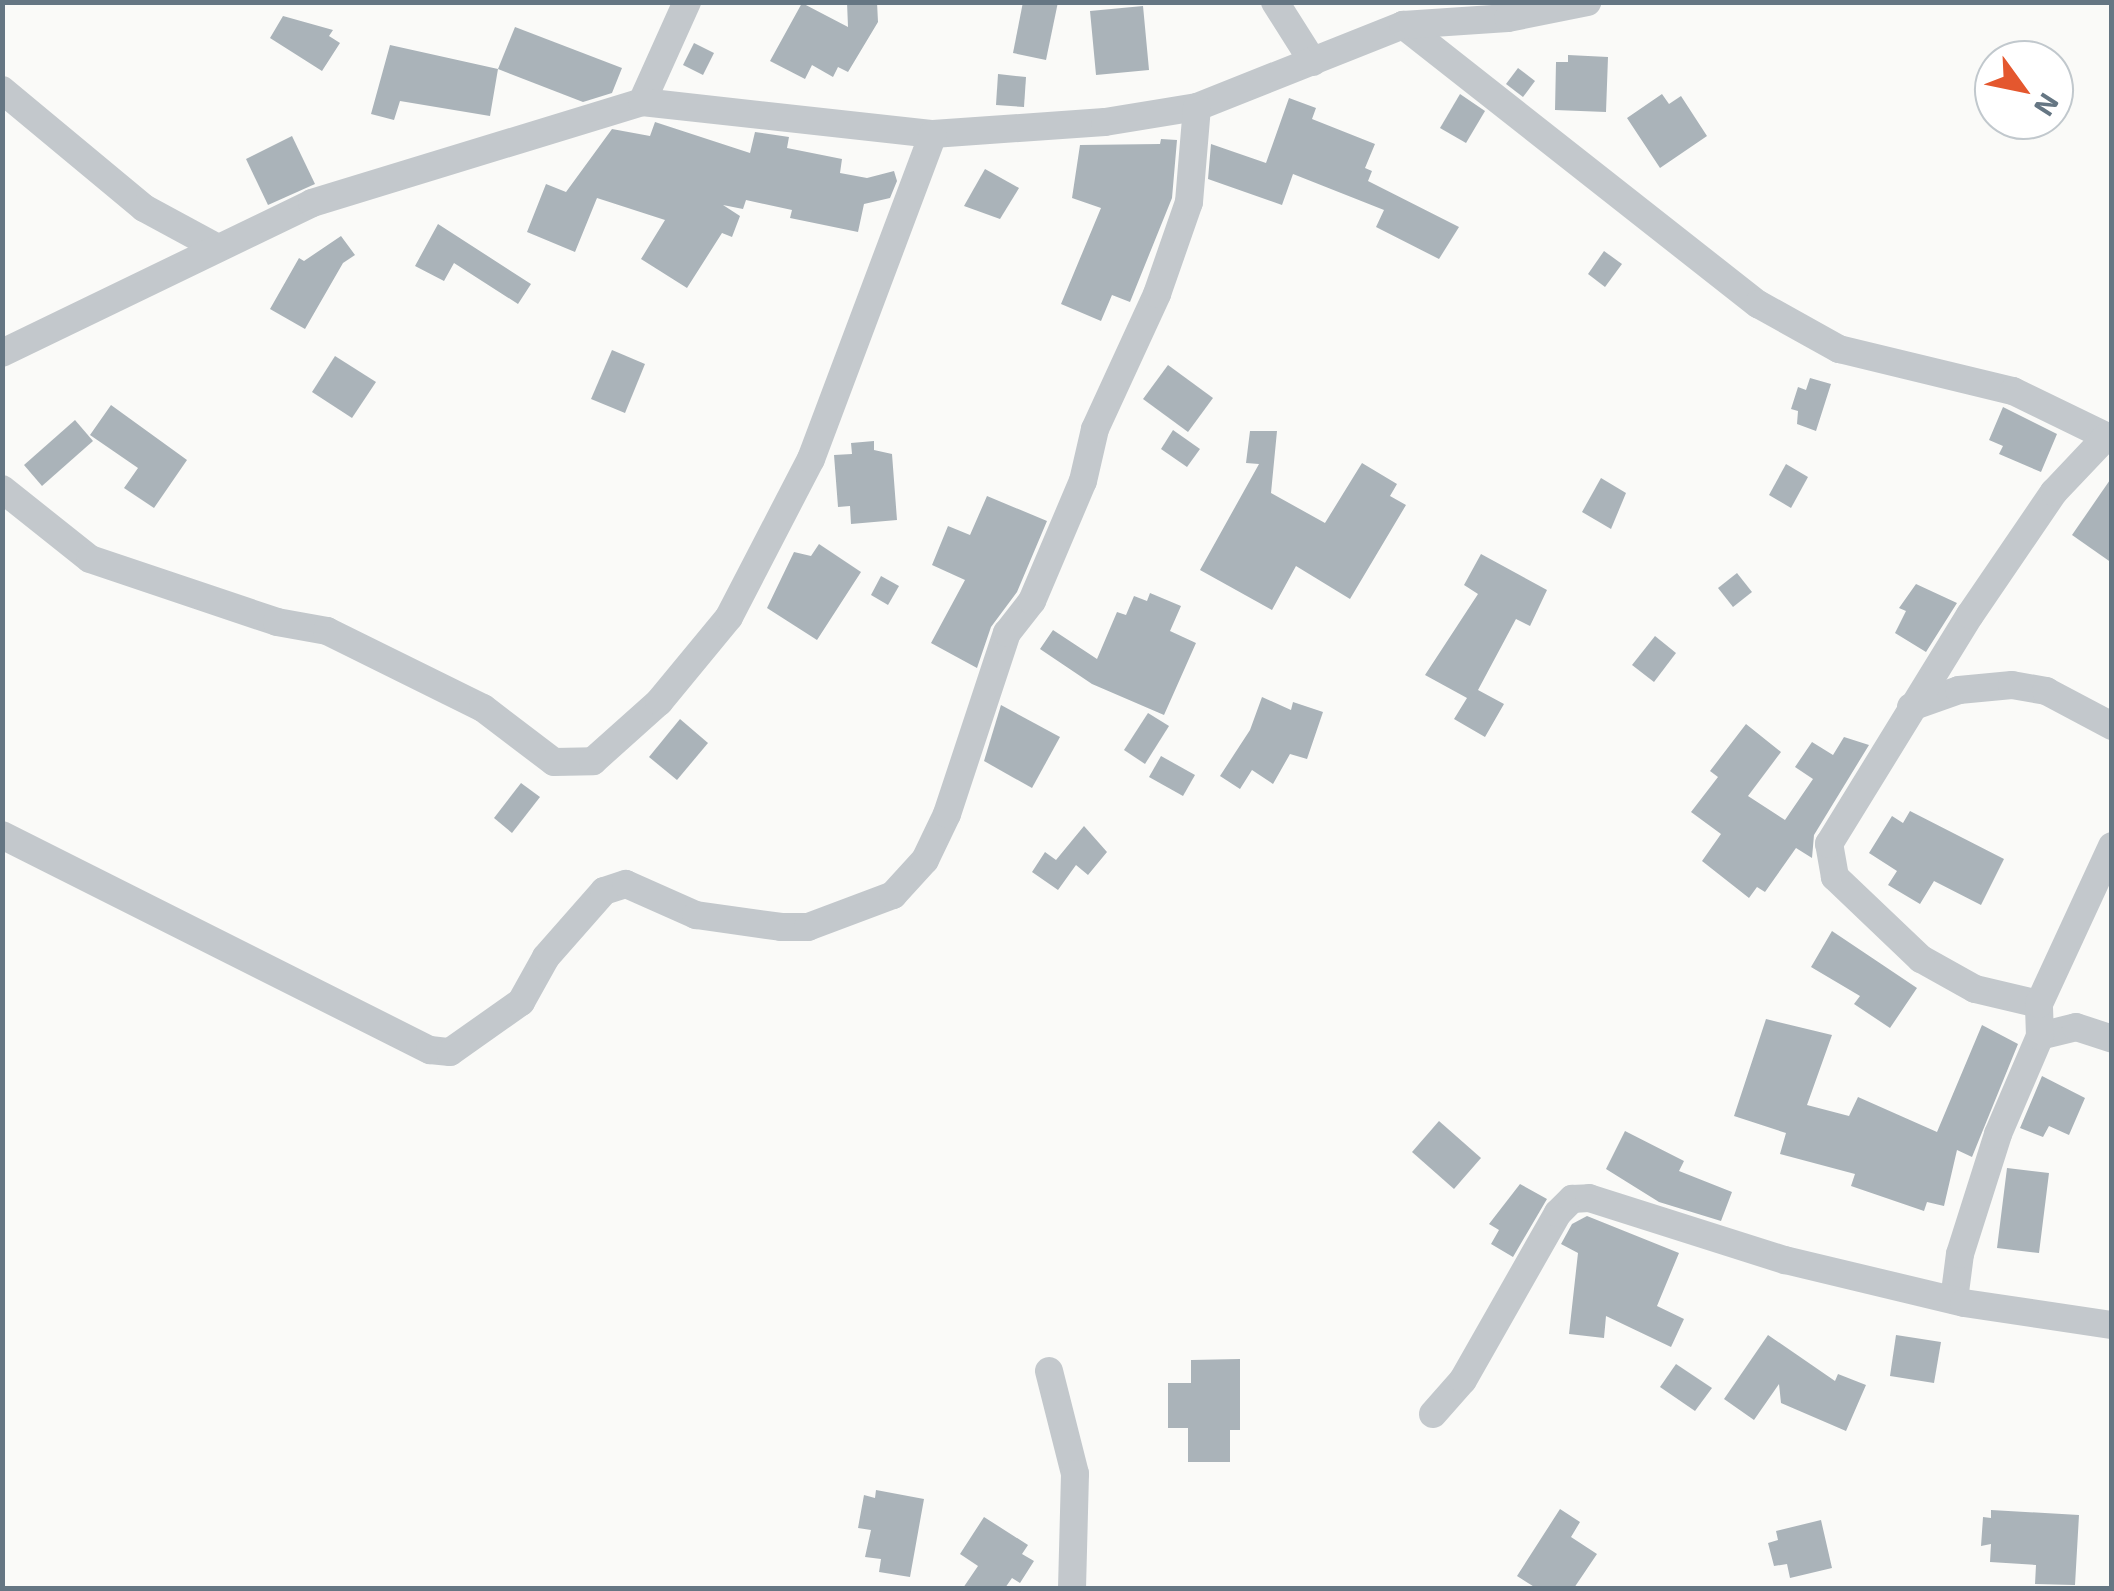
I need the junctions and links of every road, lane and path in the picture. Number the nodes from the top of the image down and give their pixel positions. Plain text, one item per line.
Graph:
1 (687, 2) edge
2 (1276, 2) edge
3 (1586, 2) edge
4 (1403, 25) junction
5 (1313, 62) junction
6 (2, 90) edge
7 (642, 102) junction
8 (1197, 106) junction
9 (933, 134) junction
10 (218, 248) junction
11 (2, 353) edge
12 (2109, 437) edge
13 (2, 489) edge
14 (1912, 708) junction
15 (2112, 726) edge
16 (2, 835) edge
17 (2112, 846) edge
18 (2039, 1004) junction
19 (2040, 1036) junction
20 (2112, 1039) edge
21 (1954, 1300) junction
22 (2112, 1325) edge
23 (1048, 1371) dead end
24 (1433, 1414) dead end
25 (1072, 1588) edge

1 - 7 street
2 - 5 street
3 - 4 street
4 - 5 street
4 - 12 street
5 - 8 street
6 - 10 street
7 - 9 street
7 - 10 street
8 - 9 street
8 - 16 street
9 - 13 street
10 - 11 street
12 - 14 street
14 - 15 street
14 - 18 street
17 - 18 street
18 - 19 street
19 - 20 street
19 - 21 street
21 - 22 street
21 - 24 street
23 - 25 street

